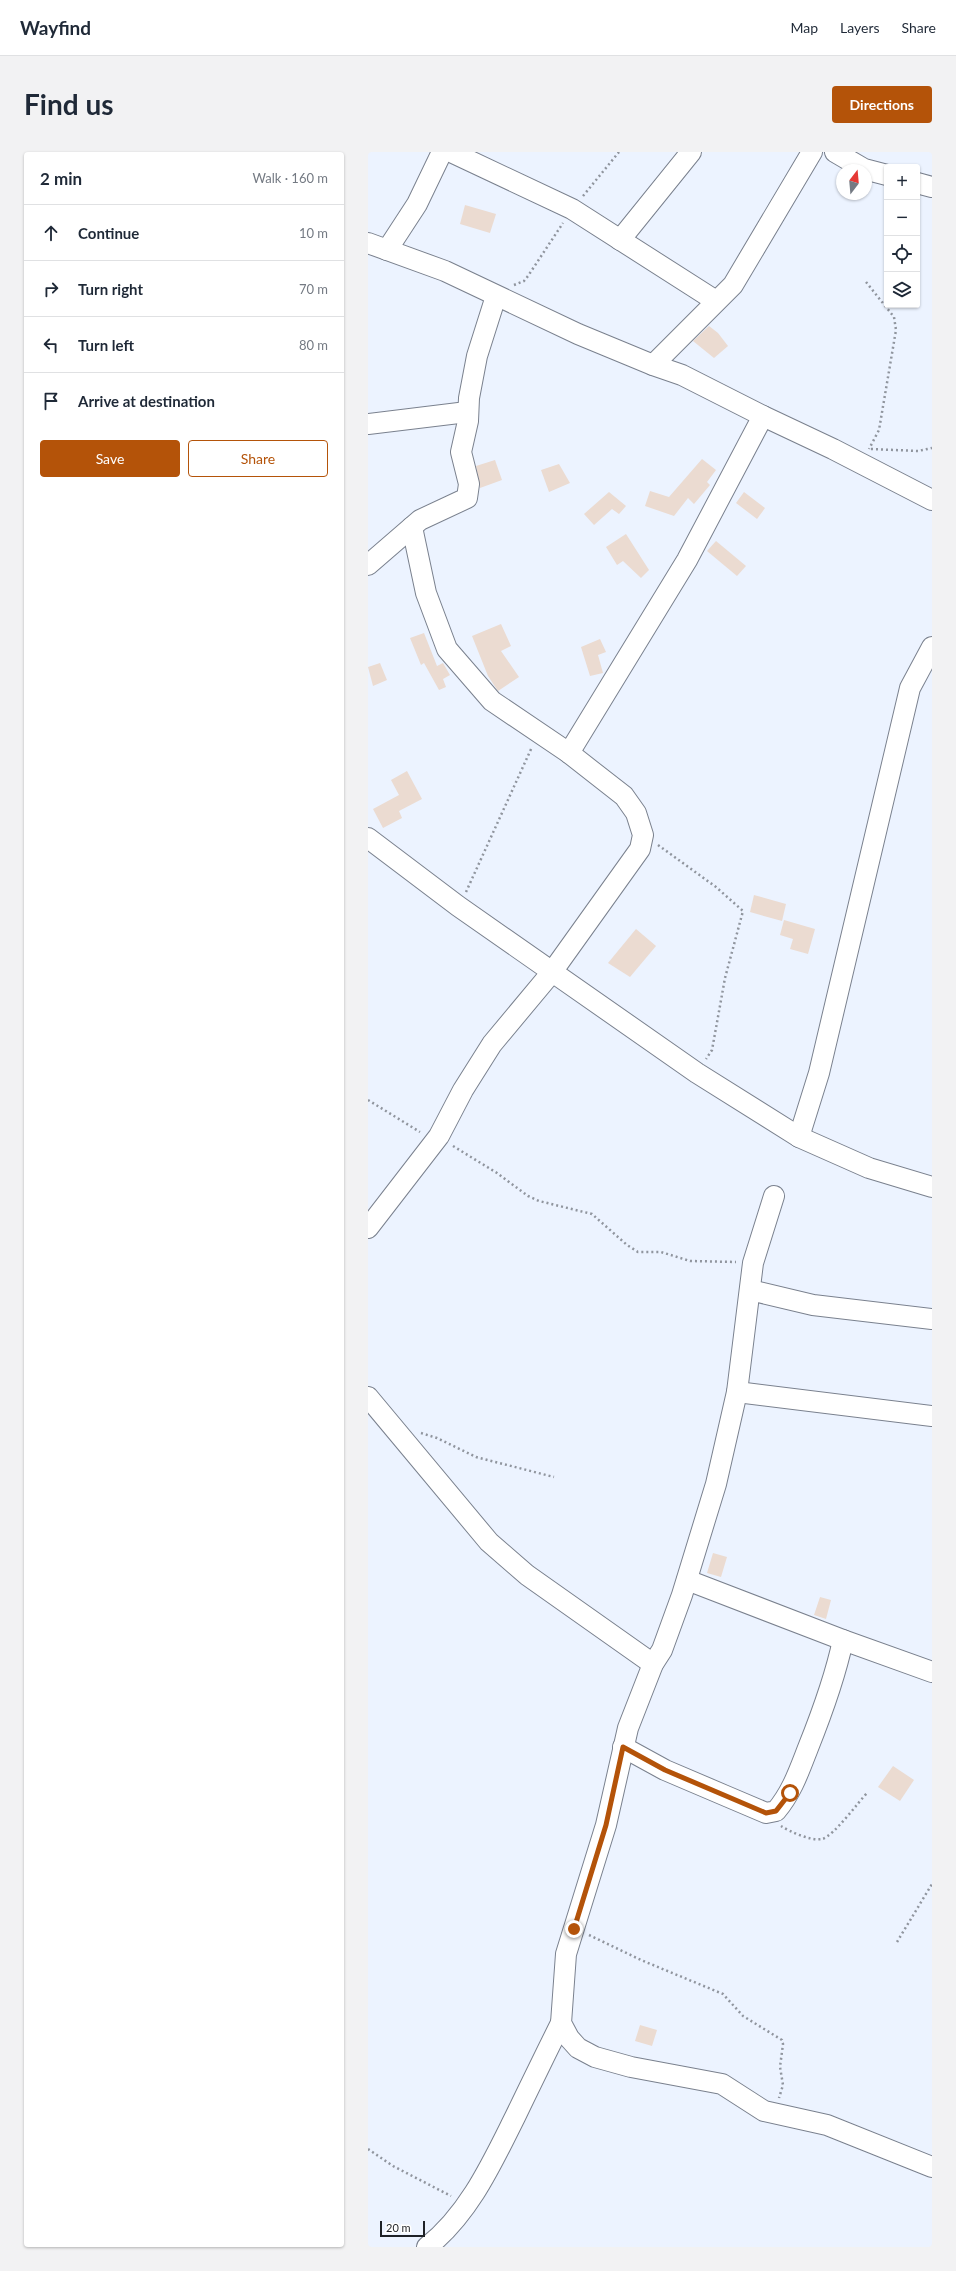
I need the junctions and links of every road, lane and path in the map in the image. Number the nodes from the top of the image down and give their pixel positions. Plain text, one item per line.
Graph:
1 (442, 152) edge
2 (451, 152) edge
3 (619, 152) edge
4 (691, 152) edge
5 (812, 152) edge
6 (835, 152) edge
7 (884, 174) edge
8 (920, 184) edge
9 (932, 187) edge
10 (572, 209) junction
11 (620, 240) junction
12 (368, 243) edge
13 (387, 250) junction
14 (866, 282) dead end
15 (500, 298) junction
16 (716, 301) junction
17 (653, 365) junction
18 (467, 412) junction
19 (763, 416) junction
20 (368, 424) edge
21 (932, 448) edge
22 (862, 449) dead end
23 (869, 449) junction
24 (932, 500) edge
25 (412, 527) junction
26 (368, 565) edge
27 (932, 647) edge
28 (538, 732) junction
29 (569, 753) junction
30 (643, 835) junction
31 (368, 838) edge
32 (458, 906) junction
33 (552, 972) junction
34 (697, 1073) junction
35 (368, 1100) edge
36 (439, 1136) junction
37 (799, 1137) junction
38 (931, 1185) edge
39 (774, 1196) dead end
40 (368, 1228) edge
41 (753, 1264) junction
42 (750, 1290) junction
43 (932, 1319) edge
44 (737, 1392) junction
45 (368, 1396) edge
46 (932, 1416) edge
47 (392, 1424) junction
48 (554, 1477) dead end
49 (686, 1580) junction
50 (843, 1640) junction
51 (653, 1664) junction
52 (932, 1672) edge
53 (623, 1747) junction
54 (868, 1792) dead end
55 (778, 1825) dead end
56 (932, 1884) edge
57 (574, 1929) junction
58 (897, 1942) dead end
59 (561, 2023) junction
60 (772, 2113) junction
61 (368, 2149) edge
62 (932, 2167) edge
63 (456, 2197) dead end
64 (427, 2247) edge

1 - 13 street
2 - 10 street
3 - 10 path
4 - 11 street
5 - 16 street
6 - 7 street
8 - 9 street
10 - 11 street
10 - 15 path
11 - 16 street
12 - 13 street
13 - 15 street
14 - 23 path
15 - 17 street
15 - 18 street
16 - 17 street
17 - 19 street
18 - 20 street
18 - 25 street
19 - 24 street
19 - 29 street
21 - 23 path
22 - 23 path
25 - 26 street
25 - 28 street
27 - 37 street
28 - 29 street
28 - 32 path
29 - 30 street
30 - 33 street
30 - 34 path
31 - 32 street
32 - 33 street
33 - 34 street
33 - 36 street
34 - 37 street
35 - 36 path
36 - 40 street
36 - 41 path
37 - 38 street
39 - 41 street
41 - 42 street
42 - 43 street
42 - 44 street
44 - 46 street
44 - 49 street
45 - 47 street
47 - 48 path
47 - 51 street
49 - 50 street
49 - 51 street
50 - 52 street
50 - 53 street
51 - 53 street
53 - 57 street
54 - 55 path
56 - 58 path
57 - 59 street
57 - 60 path
59 - 60 street
59 - 64 street
60 - 62 street
61 - 63 path

